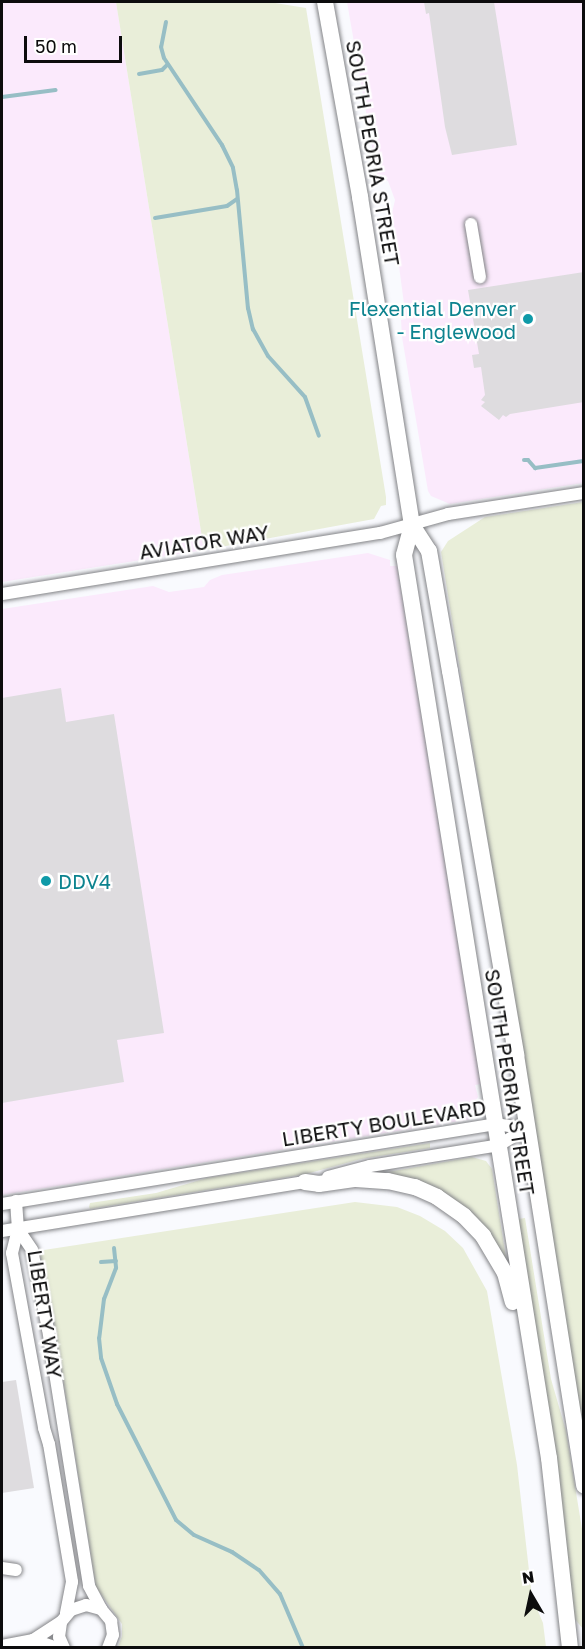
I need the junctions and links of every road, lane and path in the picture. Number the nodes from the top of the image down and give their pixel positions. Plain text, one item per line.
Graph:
1 (325, 2) edge
2 (471, 224) dead end
3 (480, 278) dead end
4 (584, 493) edge
5 (412, 525) junction
6 (2, 594) edge
7 (496, 1124) junction
8 (526, 1129) junction
9 (499, 1145) junction
10 (305, 1182) junction
11 (16, 1201) junction
12 (2, 1203) edge
13 (18, 1229) junction
14 (2, 1231) edge
15 (531, 1346) junction
16 (584, 1486) edge
17 (2, 1568) edge
18 (16, 1570) dead end
19 (101, 1609) junction
20 (64, 1618) junction
21 (33, 1640) junction
22 (2, 1646) edge
23 (57, 1647) edge
24 (64, 1647) edge
25 (108, 1647) edge
26 (570, 1647) edge

1 - 5 main road, SOUTH PEORIA STREET
2 - 3 street
4 - 5 street, AVIATOR WAY
5 - 6 street, AVIATOR WAY
5 - 7 main road, SOUTH PEORIA STREET
5 - 8 main road, SOUTH PEORIA STREET
7 - 8 street, LIBERTY BOULEVARD
7 - 9 main road, SOUTH PEORIA STREET
7 - 11 street, LIBERTY BOULEVARD
8 - 9 street, LIBERTY BOULEVARD
8 - 16 main road, SOUTH PEORIA STREET
9 - 10 street, LIBERTY BOULEVARD
9 - 15 main road, SOUTH PEORIA STREET
10 - 13 street, LIBERTY BOULEVARD
10 - 15 main road
11 - 12 street, LIBERTY BOULEVARD
11 - 13 street
13 - 14 street, LIBERTY BOULEVARD
13 - 19 street, LIBERTY WAY
13 - 20 street, LIBERTY WAY
15 - 26 main road, SOUTH PEORIA STREET
17 - 18 street
19 - 20 street
19 - 25 street, LIBERTY WAY
20 - 21 street
20 - 24 street, LIBERTY WAY
21 - 22 street
21 - 23 street

